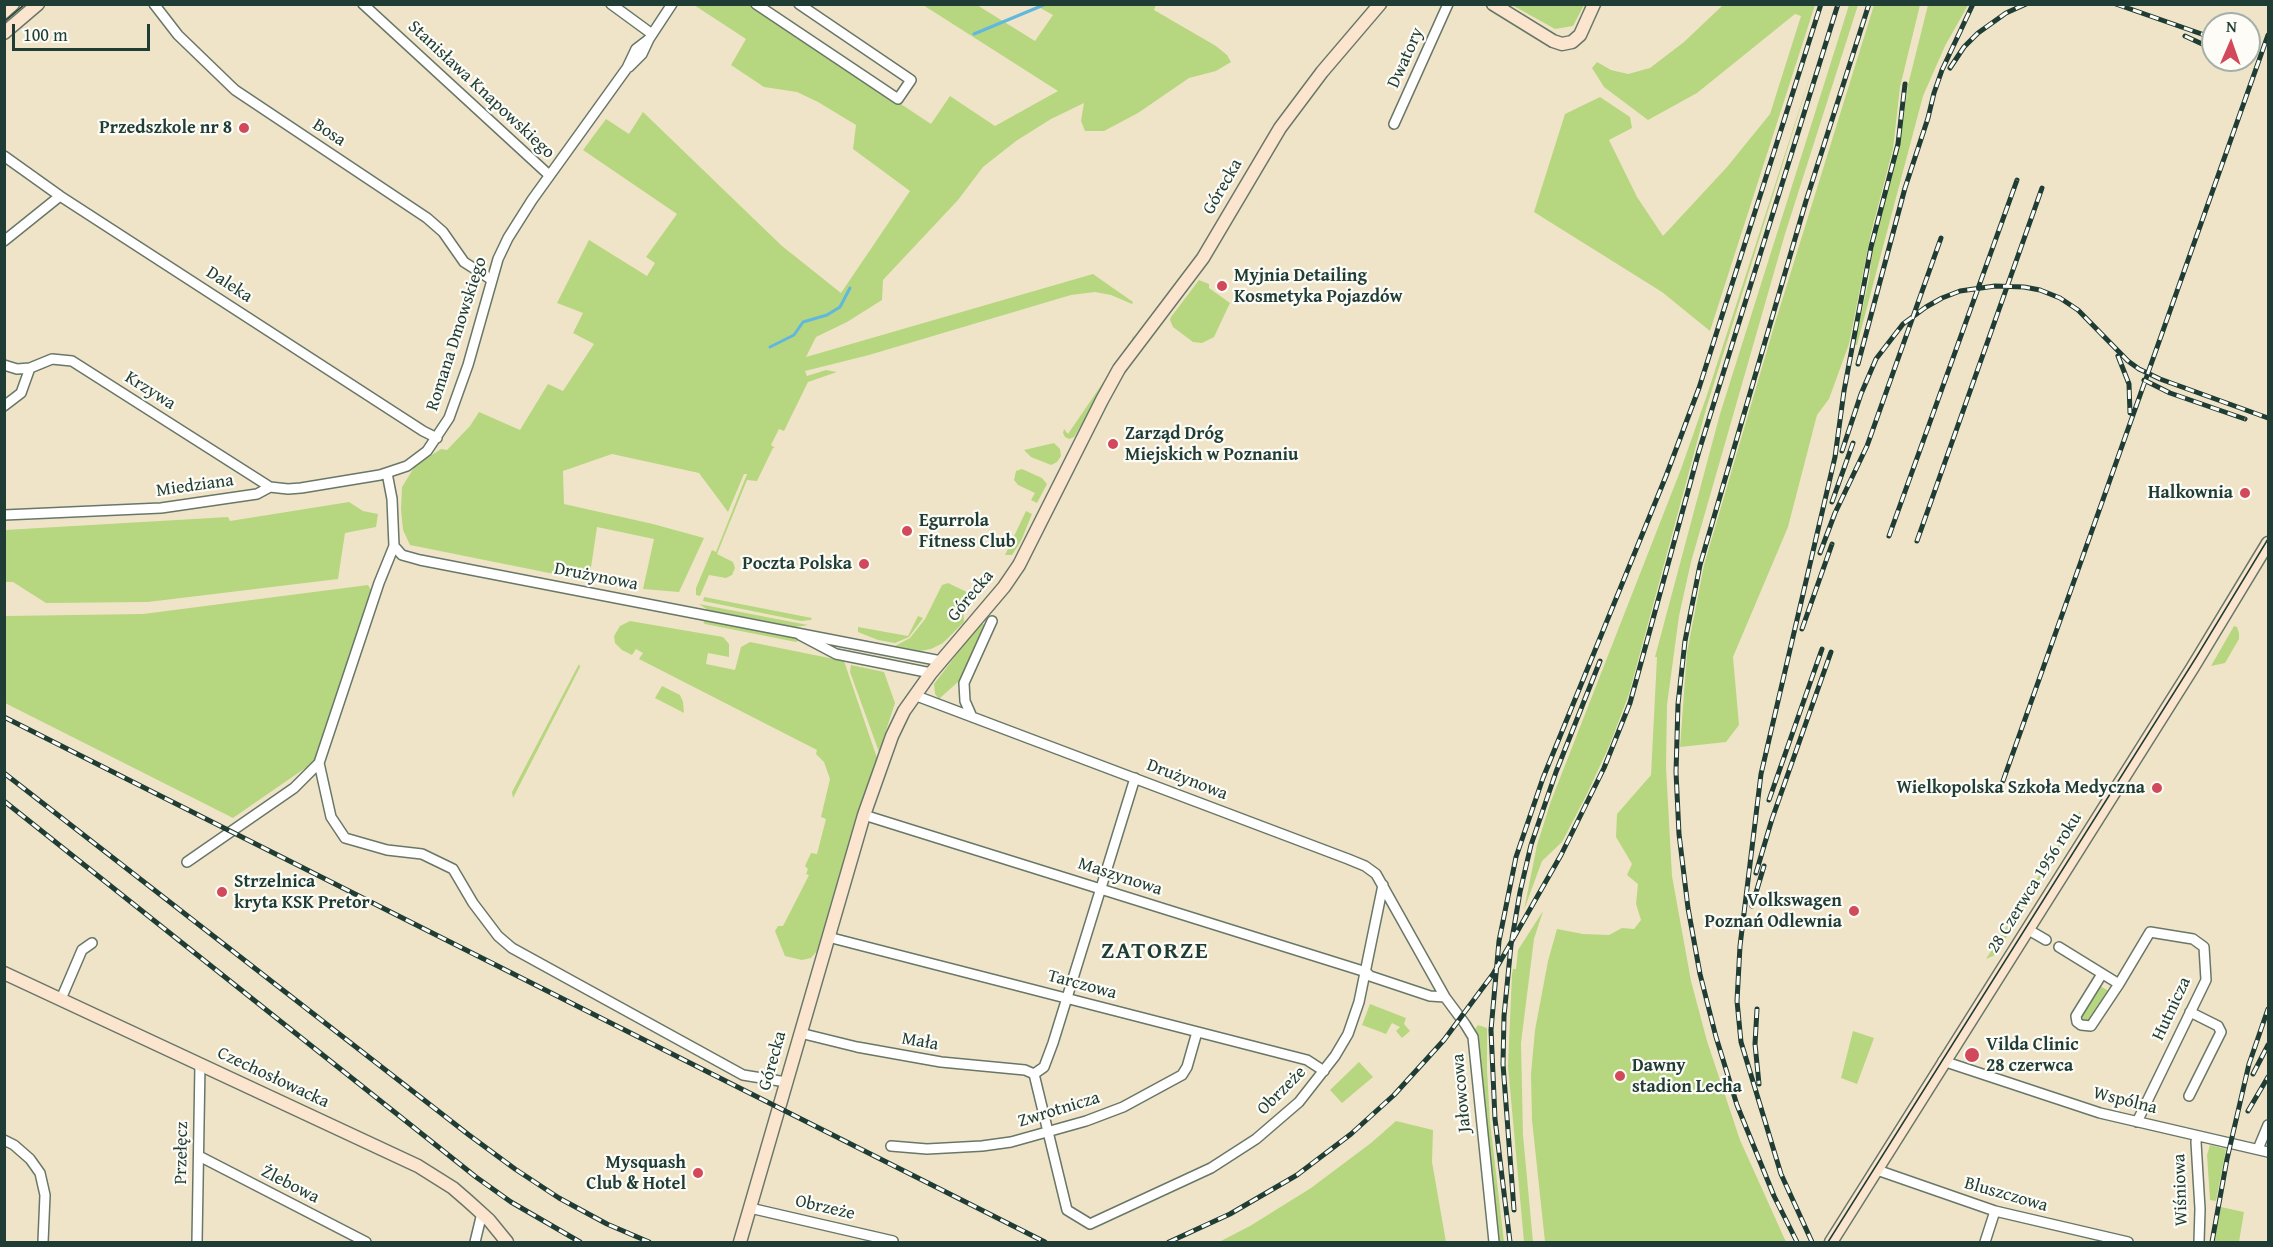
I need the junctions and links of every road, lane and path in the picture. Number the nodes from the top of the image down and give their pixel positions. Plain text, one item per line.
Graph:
1 (13, 4) edge
2 (38, 4) edge
3 (154, 4) edge
4 (363, 4) edge
5 (611, 4) edge
6 (672, 4) edge
7 (756, 4) edge
8 (799, 4) edge
9 (1380, 4) edge
10 (1448, 4) edge
11 (1493, 4) edge
12 (1594, 4) edge
13 (4, 12) edge
14 (4, 33) edge
15 (650, 37) junction
16 (1394, 124) dead end
17 (4, 156) edge
18 (549, 175) junction
19 (60, 196) junction
20 (4, 241) edge
21 (492, 280) junction
22 (4, 365) edge
23 (30, 368) junction
24 (4, 406) edge
25 (437, 438) junction
26 (387, 473) junction
27 (270, 487) junction
28 (4, 515) edge
29 (2268, 543) edge
30 (394, 546) junction
31 (992, 621) dead end
32 (795, 632) junction
33 (941, 661) junction
34 (932, 673) junction
35 (914, 695) junction
36 (972, 717) junction
37 (319, 763) junction
38 (1135, 778) junction
39 (864, 815) junction
40 (187, 862) dead end
41 (1383, 885) junction
42 (1101, 888) junction
43 (2027, 929) junction
44 (828, 937) junction
45 (2046, 940) dead end
46 (92, 943) dead end
47 (2059, 947) dead end
48 (1366, 972) junction
49 (4, 973) edge
50 (2102, 974) junction
51 (2119, 984) junction
52 (1445, 997) junction
53 (62, 999) junction
54 (1067, 999) junction
55 (2190, 1012) junction
56 (1197, 1032) junction
57 (800, 1033) junction
58 (1943, 1061) junction
59 (200, 1064) junction
60 (1324, 1071) junction
61 (1034, 1074) junction
62 (786, 1082) junction
63 (2189, 1096) dead end
64 (2137, 1122) junction
65 (2268, 1125) edge
66 (1048, 1132) junction
67 (2198, 1136) junction
68 (4, 1140) edge
69 (891, 1146) dead end
70 (2258, 1149) junction
71 (2268, 1152) edge
72 (199, 1156) junction
73 (1876, 1170) junction
74 (750, 1208) junction
75 (1995, 1211) junction
76 (482, 1213) junction
77 (893, 1241) dead end
78 (44, 1242) edge
79 (197, 1242) edge
80 (366, 1242) edge
81 (475, 1242) edge
82 (507, 1242) edge
83 (740, 1242) edge
84 (1494, 1242) edge
85 (1831, 1242) edge
86 (1985, 1242) edge
87 (2128, 1242) edge
88 (2199, 1242) edge

1 - 13 street
2 - 14 street
3 - 21 street, Bosa
4 - 18 street, Stanisława Knapowskiego
5 - 15 street
6 - 15 street, Romana Dmowskiego
7 - 8 street
9 - 33 street, Górecka
10 - 16 street, Dwatory
11 - 12 street
15 - 18 street, Romana Dmowskiego
17 - 19 street, Daleka
18 - 21 street, Romana Dmowskiego
19 - 20 street
19 - 25 street, Daleka
21 - 25 street, Romana Dmowskiego
22 - 23 street, Krzywa
23 - 24 street
23 - 27 street, Krzywa
25 - 26 street, Romana Dmowskiego
26 - 27 street, Miedziana
26 - 30 street
27 - 28 street, Miedziana
29 - 43 street, 28 Czerwca 1956 roku
30 - 32 street, Drużynowa
30 - 37 street
31 - 36 street
32 - 33 street, Drużynowa
32 - 34 street, Drużynowa
33 - 34 street, Górecka
34 - 35 street, Górecka
35 - 36 street, Drużynowa
35 - 39 street, Górecka
36 - 38 street, Drużynowa
37 - 40 street
37 - 62 street
38 - 41 street, Drużynowa
38 - 42 street
39 - 42 street, Maszynowa
39 - 44 street, Górecka
41 - 48 street, Obrzeże
41 - 52 street, Drużynowa
42 - 48 street, Maszynowa
42 - 54 street
43 - 45 street
43 - 58 street, 28 Czerwca 1956 roku
44 - 54 street, Tarczowa
44 - 57 street, Górecka
46 - 53 street
47 - 50 street
48 - 52 street
48 - 60 street, Obrzeże
49 - 53 street, Czechosłowacka
50 - 51 street
50 - 51 street
51 - 55 street, Hutnicza
52 - 84 street, Jałowcowa
53 - 59 street, Czechosłowacka
54 - 56 street, Tarczowa
54 - 61 street
55 - 63 street
55 - 64 street, Hutnicza
56 - 60 street, Tarczowa
56 - 66 street, Zwrotnicza
57 - 61 street, Mała
57 - 62 street, Górecka
58 - 64 street, Wspólna
58 - 73 street, 28 Czerwca 1956 roku
59 - 72 street, Przełęcz
59 - 76 street, Czechosłowacka
60 - 66 street, Obrzeże
61 - 66 street
62 - 74 street, Górecka
64 - 67 street, Wspólna
65 - 70 street
66 - 69 street, Zwrotnicza
67 - 70 street, Wspólna
67 - 88 street, Wiśniowa
68 - 78 street
70 - 71 street, Wspólna
72 - 79 street, Przełęcz
72 - 80 street, Żlebowa
73 - 75 street, Bluszczowa
73 - 85 street, 28 Czerwca 1956 roku
74 - 77 street, Obrzeże
74 - 83 street, Górecka
75 - 86 street
75 - 87 street, Bluszczowa
76 - 81 street
76 - 82 street, Czechosłowacka

